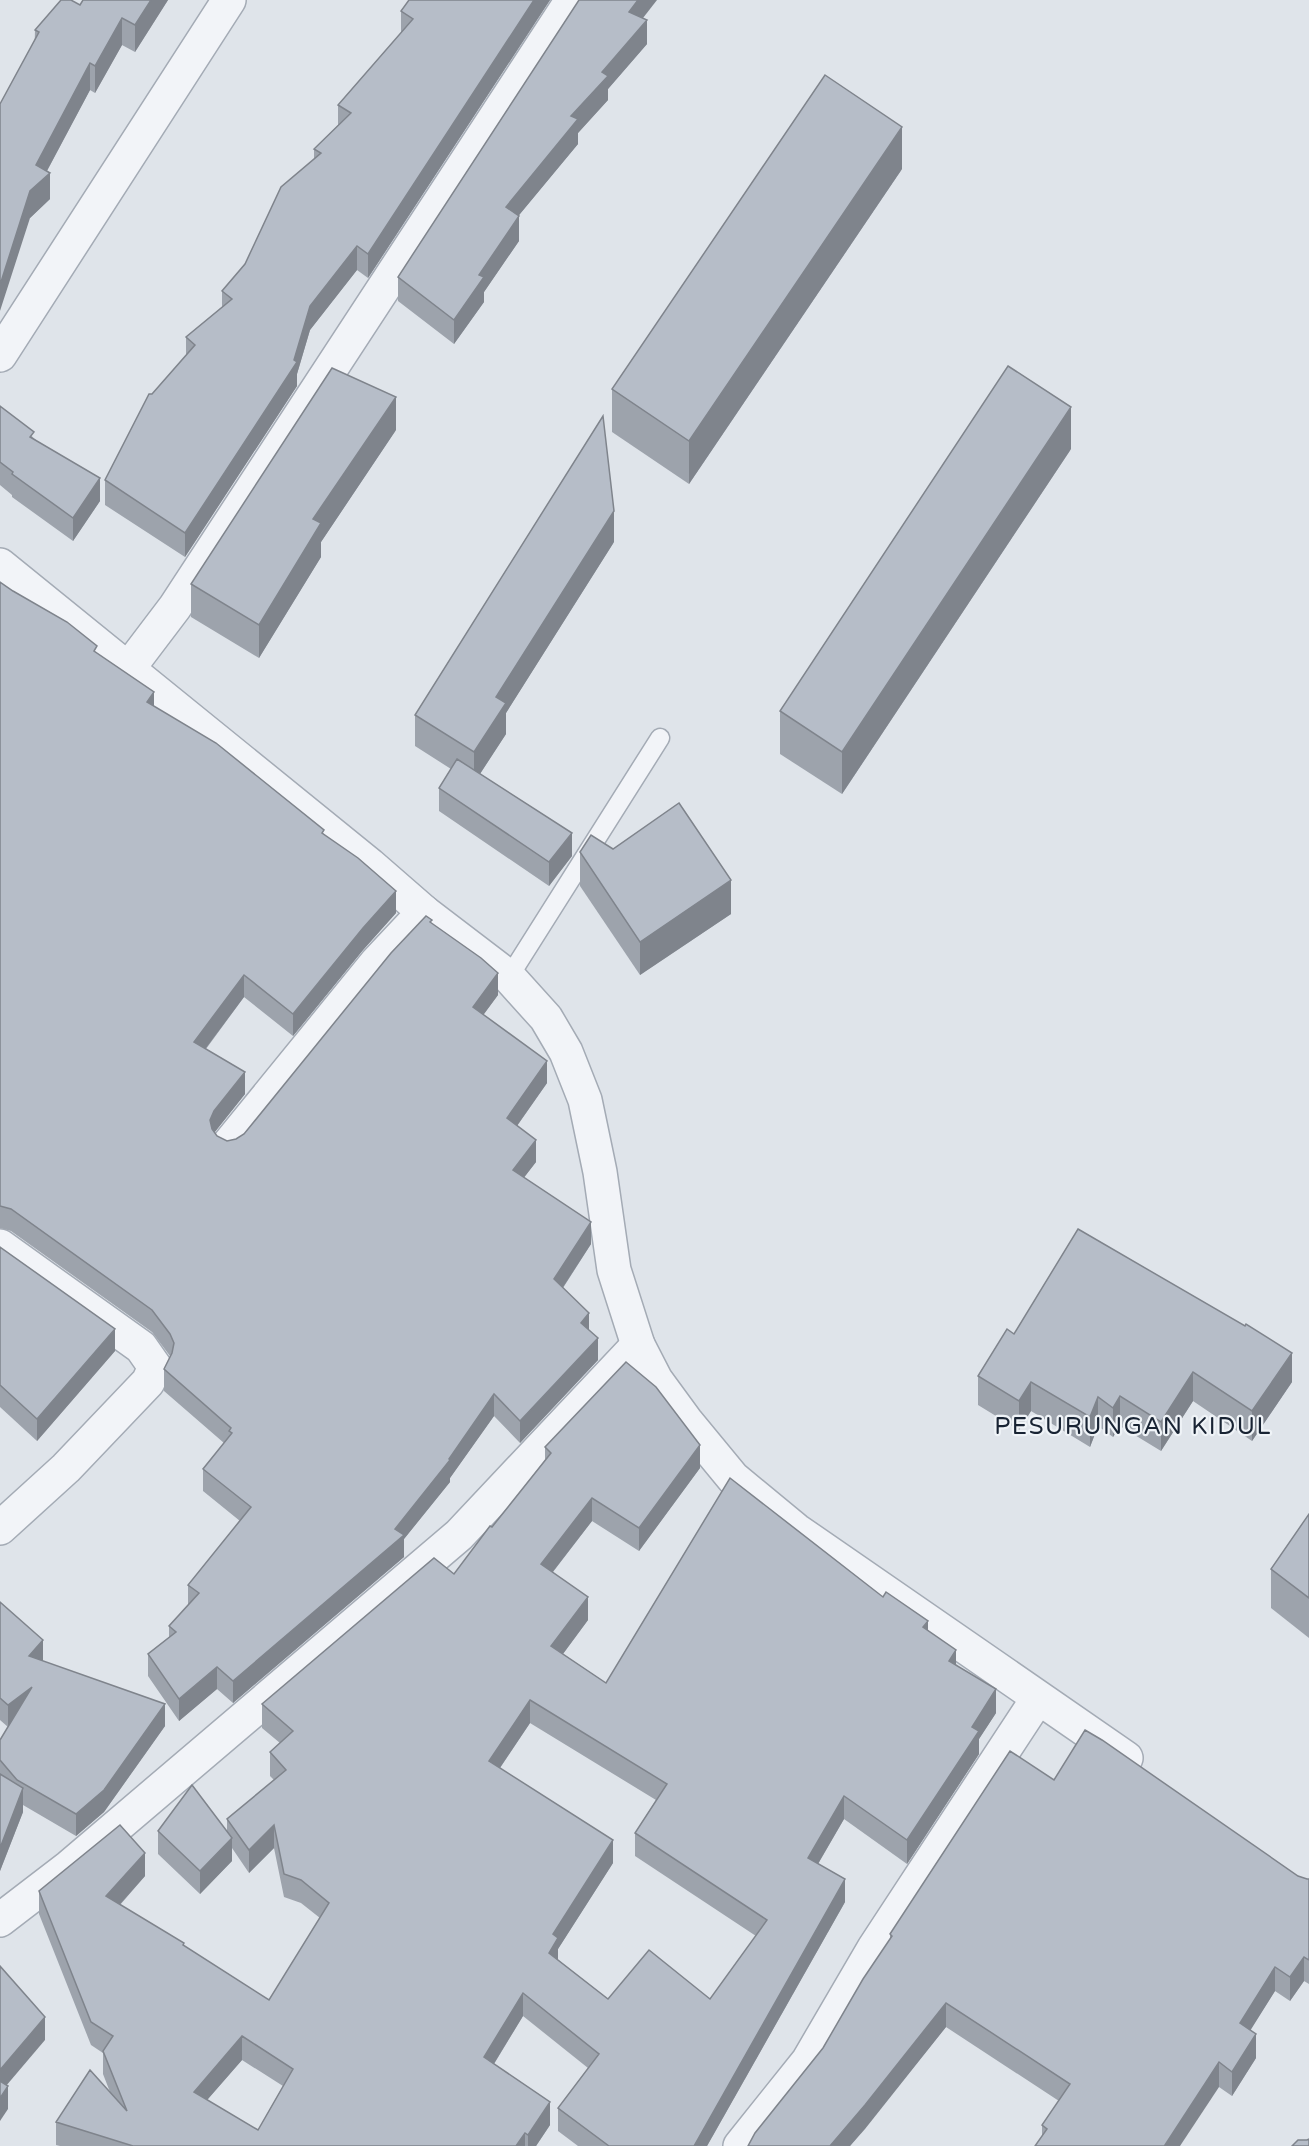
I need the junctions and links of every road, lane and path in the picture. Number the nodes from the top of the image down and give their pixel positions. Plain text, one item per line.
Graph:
1 (229, 0) edge
2 (572, 0) edge
3 (0, 355) edge
4 (0, 565) edge
5 (134, 662) junction
6 (660, 738) dead end
7 (424, 912) junction
8 (508, 977) junction
9 (229, 1144) edge
10 (0, 1246) edge
11 (638, 1345) junction
12 (0, 1528) edge
13 (1038, 1698) junction
14 (1154, 1778) edge
15 (0, 1920) edge
16 (740, 2146) edge

1 - 3 street
2 - 5 street
4 - 5 street
5 - 7 street
6 - 8 lane
7 - 8 street
7 - 9 street
8 - 11 street
10 - 12 street
11 - 13 street
11 - 15 street
13 - 14 street
13 - 16 street

